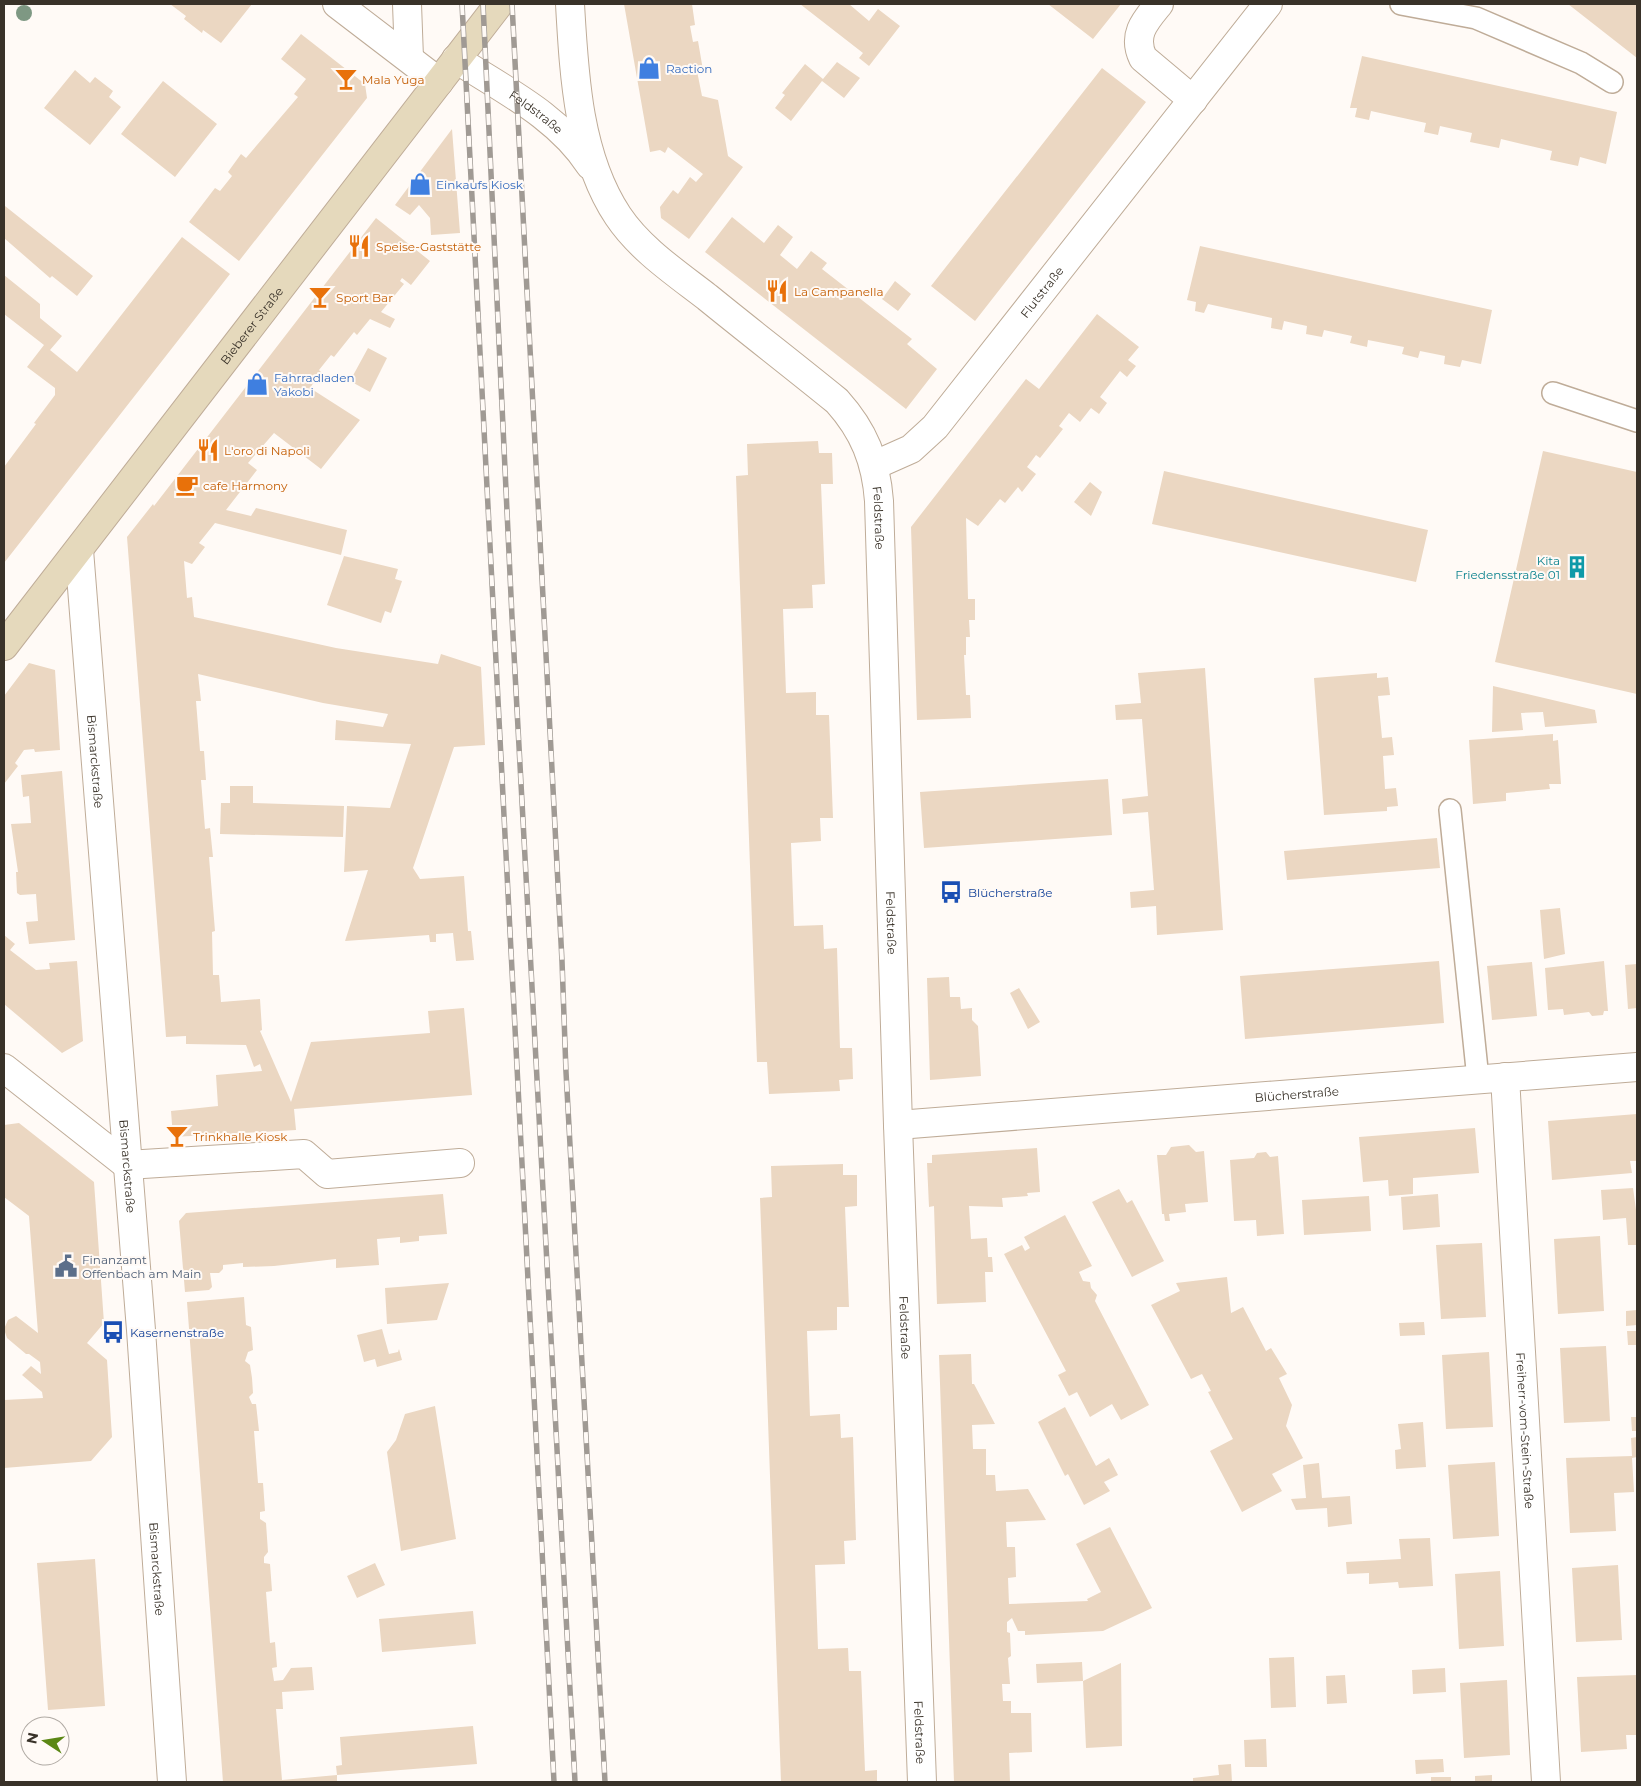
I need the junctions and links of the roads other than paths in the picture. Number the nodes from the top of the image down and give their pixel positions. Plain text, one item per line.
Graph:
1 (337, 4) edge
2 (407, 4) edge
3 (499, 4) edge
4 (570, 4) edge
5 (1159, 4) edge
6 (1268, 4) edge
7 (1401, 4) edge
8 (409, 58) junction
9 (456, 60) junction
10 (439, 82) junction
11 (1612, 82) dead end
12 (1193, 100) junction
13 (600, 181) junction
14 (1553, 393) dead end
15 (1637, 422) edge
16 (875, 466) junction
17 (78, 550) junction
18 (4, 646) edge
19 (1450, 810) dead end
20 (1637, 1067) edge
21 (4, 1068) edge
22 (1505, 1077) junction
23 (1478, 1079) junction
24 (898, 1125) junction
25 (460, 1163) dead end
26 (127, 1165) junction
27 (172, 1782) edge
28 (922, 1782) edge
29 (1546, 1782) edge

1 - 8 street
2 - 8 street
3 - 9 street, Bieberer Straße
4 - 13 street, Feldstraße
5 - 12 street
6 - 12 street, Flutstraße
7 - 11 lane
8 - 10 street
9 - 10 street, Bieberer Straße
9 - 13 street, Feldstraße
10 - 17 street, Bieberer Straße
12 - 16 street, Flutstraße
13 - 16 street, Feldstraße
14 - 15 lane
16 - 24 street, Feldstraße
17 - 18 street, Bieberer Straße
17 - 26 street, Bismarckstraße
19 - 23 lane
20 - 22 street, Blücherstraße
21 - 26 street
22 - 23 street, Blücherstraße
22 - 29 street, Freiherr-vom-Stein-Straße
23 - 24 street, Blücherstraße
24 - 28 street, Feldstraße
25 - 26 street
26 - 27 street, Bismarckstraße

